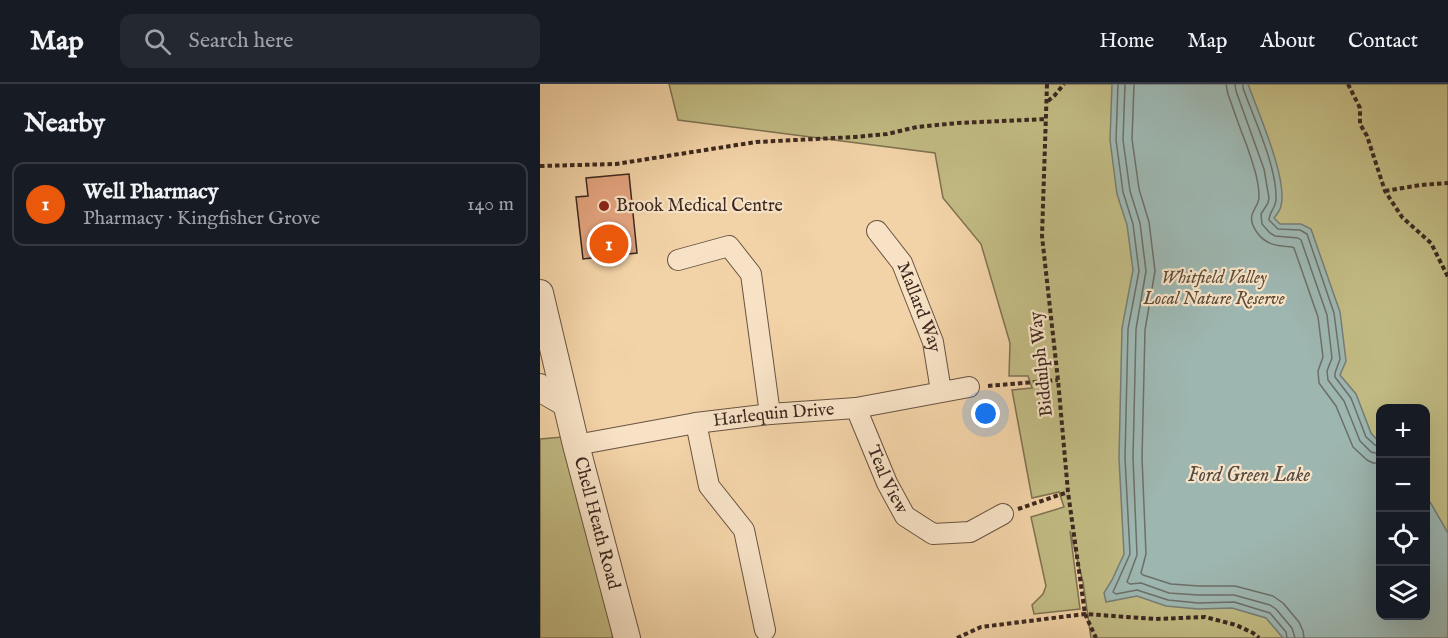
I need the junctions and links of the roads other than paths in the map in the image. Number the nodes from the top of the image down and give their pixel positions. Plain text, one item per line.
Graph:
1 (877, 231) dead end
2 (678, 260) dead end
3 (540, 293) edge
4 (540, 384) edge
5 (969, 387) road end
6 (941, 391) junction
7 (568, 408) junction
8 (856, 408) junction
9 (770, 414) junction
10 (696, 423) junction
11 (576, 445) junction
12 (1003, 514) road end
13 (765, 630) dead end
14 (627, 638) edge

1 - 6 street, Mallard Way
2 - 9 street
3 - 7 street, Chell Heath Road
4 - 7 street
5 - 6 street, Harlequin Drive
6 - 8 street, Harlequin Drive
7 - 11 street, Chell Heath Road
8 - 9 street, Harlequin Drive
8 - 12 street, Teal View
9 - 10 street, Harlequin Drive
10 - 11 street, Harlequin Drive
10 - 13 street
11 - 14 street, Chell Heath Road

